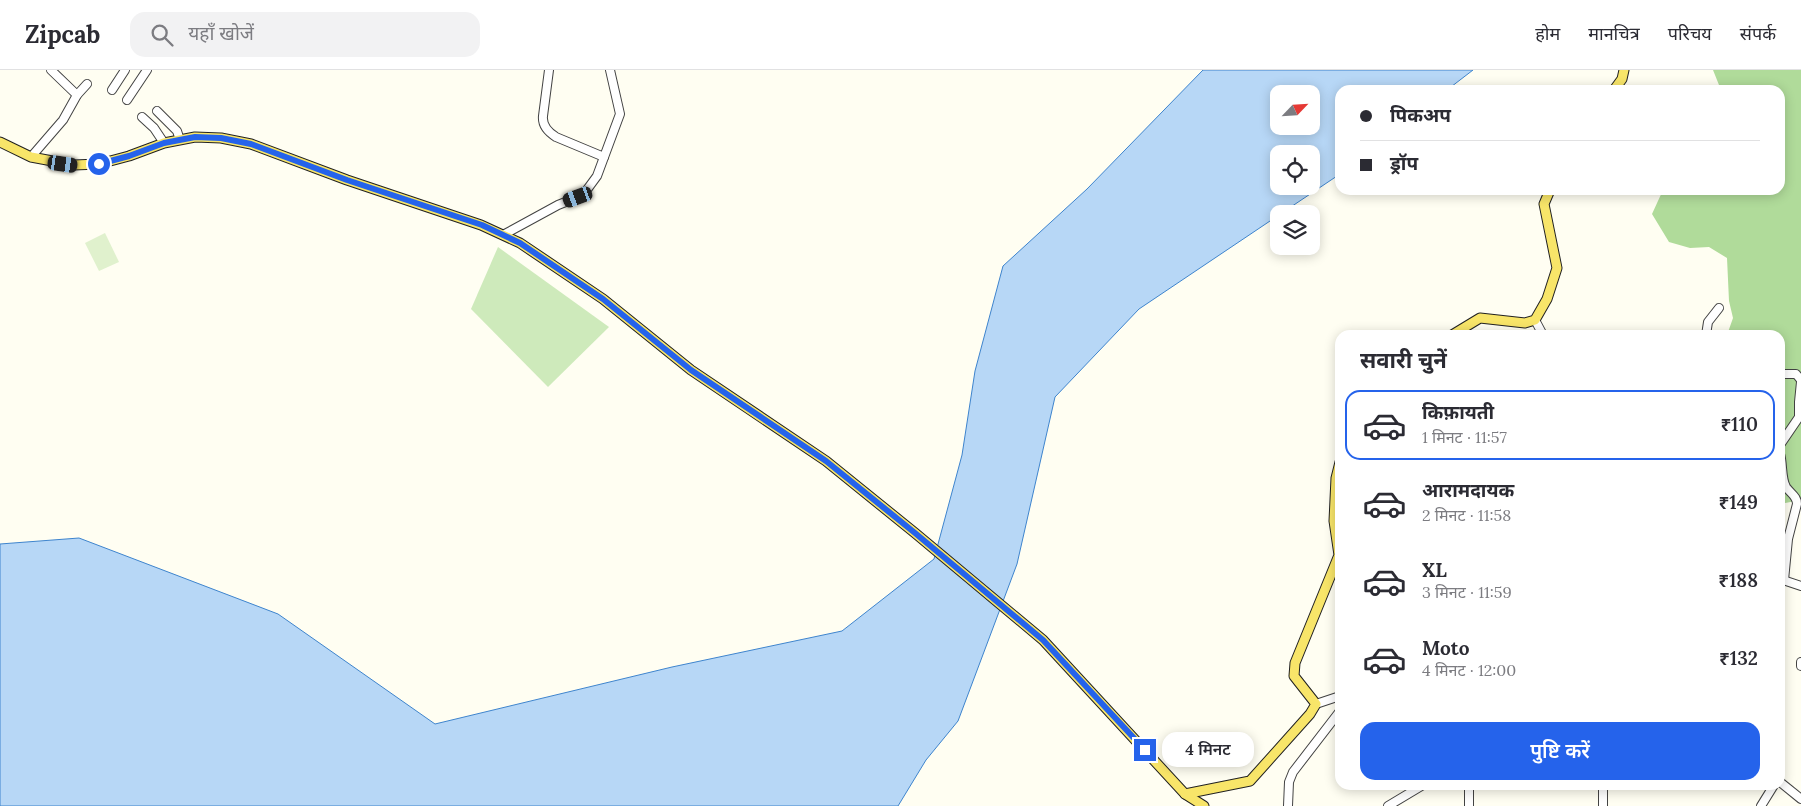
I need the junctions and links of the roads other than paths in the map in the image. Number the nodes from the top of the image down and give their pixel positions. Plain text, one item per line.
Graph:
1 (125, 70) edge
2 (147, 70) edge
3 (548, 70) edge
4 (610, 70) edge
5 (1624, 70) edge
6 (55, 71) edge
7 (87, 84) dead end
8 (1618, 85) edge
9 (112, 90) dead end
10 (77, 95) junction
11 (127, 100) dead end
12 (157, 111) dead end
13 (142, 118) dead end
14 (180, 140) junction
15 (0, 142) edge
16 (164, 143) junction
17 (32, 157) junction
18 (604, 157) junction
19 (1548, 195) edge
20 (503, 235) junction
21 (1719, 308) dead end
22 (1535, 320) junction
23 (1460, 330) edge
24 (1540, 330) edge
25 (1707, 330) edge
26 (1785, 374) edge
27 (1801, 381) edge
28 (1785, 438) edge
29 (1785, 484) edge
30 (1335, 500) edge
31 (1335, 528) edge
32 (1785, 559) edge
33 (1335, 565) edge
34 (1785, 580) edge
35 (1801, 586) edge
36 (1801, 662) edge
37 (1801, 666) edge
38 (1335, 698) edge
39 (1316, 704) junction
40 (1335, 717) edge
41 (1785, 786) edge
42 (1415, 790) edge
43 (1470, 790) edge
44 (1602, 790) edge
45 (1771, 790) edge
46 (1185, 794) junction
47 (1801, 799) edge
48 (1204, 806) edge
49 (1288, 806) edge
50 (1388, 806) edge
51 (1469, 806) edge
52 (1603, 806) edge
53 (1762, 806) edge

1 - 9 street
2 - 11 street
3 - 18 street
4 - 18 street
5 - 8 main road
6 - 10 street
7 - 10 street
10 - 17 street
12 - 14 street
13 - 16 street
14 - 16 main road
14 - 20 main road
15 - 17 main road
16 - 17 main road
18 - 20 street
19 - 22 main road
20 - 46 main road
21 - 25 street
22 - 23 main road
22 - 24 street
26 - 27 street
27 - 28 street
29 - 32 street
30 - 31 main road
33 - 39 main road
34 - 35 street
36 - 37 street
38 - 39 street
39 - 46 main road
40 - 49 street
41 - 47 street
42 - 50 street
43 - 51 street
44 - 52 street
45 - 53 street
46 - 48 main road

